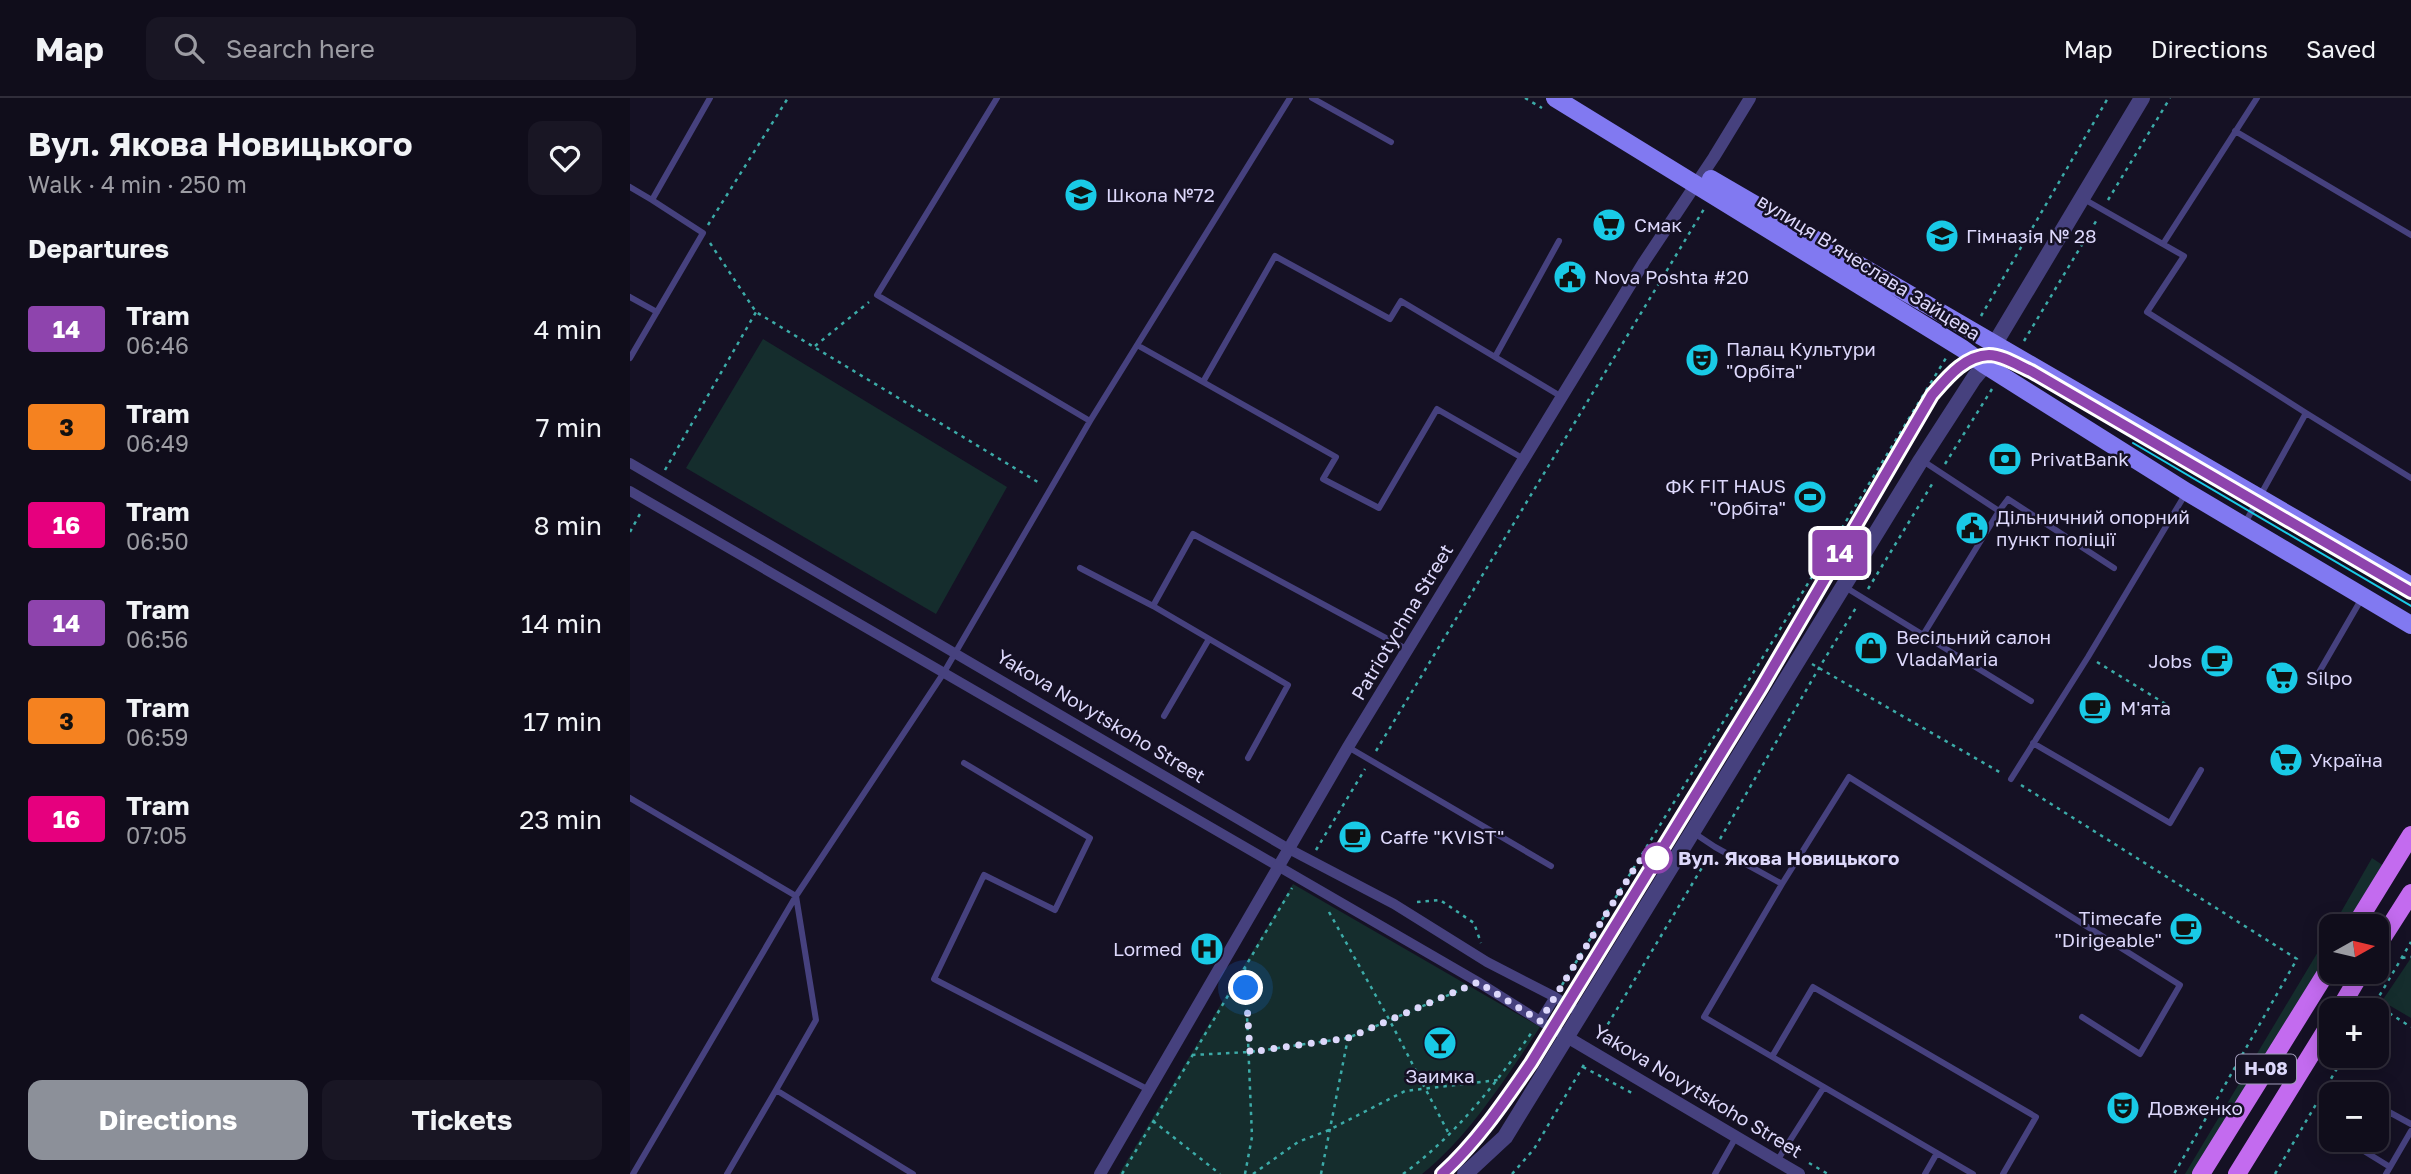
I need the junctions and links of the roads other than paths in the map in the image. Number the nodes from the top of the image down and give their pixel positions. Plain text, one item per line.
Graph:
1 (710, 98) edge
2 (997, 98) edge
3 (1290, 98) edge
4 (1312, 98) edge
5 (1555, 98) edge
6 (1576, 98) edge
7 (1750, 98) edge
8 (2142, 98) edge
9 (2257, 98) edge
10 (2235, 131) junction
11 (1391, 142) dead end
12 (1699, 179) junction
13 (630, 187) edge
14 (2082, 198) junction
15 (652, 200) junction
16 (2411, 235) edge
17 (1559, 241) dead end
18 (2163, 244) junction
19 (630, 297) edge
20 (657, 312) junction
21 (1137, 345) junction
22 (1994, 345) junction
23 (1494, 357) junction
24 (630, 358) edge
25 (1985, 365) junction
26 (1203, 382) junction
27 (1562, 397) junction
28 (2306, 414) junction
29 (1090, 421) junction
30 (1524, 459) junction
31 (1921, 460) junction
32 (630, 463) edge
33 (2411, 478) edge
34 (630, 491) edge
35 (2187, 492) junction
36 (2259, 498) junction
37 (1999, 512) junction
38 (2244, 525) junction
39 (1080, 568) dead end
40 (2114, 568) dead end
41 (1843, 586) junction
42 (2411, 586) edge
43 (2362, 596) junction
44 (1153, 606) junction
45 (2411, 625) edge
46 (1923, 635) junction
47 (1209, 639) junction
48 (1408, 650) junction
49 (956, 652) junction
50 (943, 674) junction
51 (2318, 674) dead end
52 (2031, 701) dead end
53 (1164, 716) dead end
54 (2033, 743) junction
55 (1348, 747) junction
56 (1248, 758) dead end
57 (964, 763) dead end
58 (2201, 770) dead end
59 (2011, 779) road end
60 (630, 798) edge
61 (1693, 832) junction
62 (2411, 835) edge
63 (1289, 849) junction
64 (1551, 866) dead end
65 (1279, 867) junction
66 (1782, 884) junction
67 (2411, 893) edge
68 (796, 896) junction
69 (2362, 914) edge
70 (2389, 928) edge
71 (2319, 984) edge
72 (1555, 997) junction
73 (1582, 1014) junction
74 (2082, 1017) dead end
75 (1540, 1021) junction
76 (1567, 1037) junction
77 (2319, 1041) edge
78 (1773, 1055) junction
79 (1824, 1087) junction
80 (776, 1090) junction
81 (1149, 1090) junction
82 (2389, 1112) edge
83 (2411, 1124) edge
84 (2411, 1131) edge
85 (1736, 1137) junction
86 (2365, 1152) edge
87 (1937, 1153) junction
88 (1777, 1161) junction
89 (2388, 1171) edge
90 (1468, 1173) edge
91 (633, 1174) edge
92 (727, 1174) edge
93 (913, 1174) edge
94 (1100, 1174) edge
95 (1715, 1174) edge
96 (1799, 1174) edge
97 (1925, 1174) edge
98 (1973, 1174) edge
99 (2003, 1174) edge
100 (2201, 1174) edge
101 (2237, 1174) edge

1 - 15 lane
2 - 29 lane
3 - 21 lane
4 - 11 lane
5 - 12 main road, вулиця Вʼячеслава Зайцева
6 - 12 main road, вулиця Вʼячеслава Зайцева
7 - 12 street, Patriotychna Street
8 - 14 street
9 - 10 lane
10 - 16 lane
10 - 18 lane
12 - 22 main road, вулиця Вʼячеслава Зайцева
12 - 25 main road, вулиця Вʼячеслава Зайцева
12 - 27 street, Patriotychna Street
13 - 15 lane
14 - 18 lane
14 - 22 street
15 - 20 lane
17 - 23 lane
18 - 28 lane
19 - 20 lane
20 - 24 lane
21 - 26 lane
21 - 29 lane
22 - 25 street
22 - 36 main road, вулиця Вʼячеслава Зайцева
23 - 26 lane
23 - 27 lane
25 - 31 street
25 - 35 main road, вулиця Вʼячеслава Зайцева
26 - 30 lane
27 - 30 street, Patriotychna Street
28 - 33 lane
28 - 36 lane
29 - 49 lane
30 - 48 street, Patriotychna Street
31 - 37 lane
31 - 41 street
32 - 49 street, Yakova Novytskoho Street
34 - 50 street, Yakova Novytskoho Street
35 - 38 main road, вулиця Вʼячеслава Зайцева
35 - 54 lane
36 - 38 lane
36 - 42 main road, вулиця Вʼячеслава Зайцева
37 - 40 lane
37 - 46 lane
38 - 43 main road, вулиця Вʼячеслава Зайцева
39 - 44 lane
41 - 46 lane
41 - 61 street
43 - 45 main road, вулиця Вʼячеслава Зайцева
43 - 51 lane
44 - 47 lane
44 - 48 lane
46 - 52 lane
47 - 53 lane
47 - 56 lane
48 - 55 street, Patriotychna Street
49 - 50 lane
49 - 63 street, Yakova Novytskoho Street
50 - 65 street, Yakova Novytskoho Street
50 - 68 lane
54 - 58 lane
54 - 59 lane
55 - 63 street, Patriotychna Street
55 - 64 lane
57 - 81 lane
60 - 68 lane
61 - 66 lane
61 - 73 street
62 - 69 main road
63 - 65 street, Patriotychna Street
63 - 72 street, Yakova Novytskoho Street
65 - 75 street, Yakova Novytskoho Street
65 - 81 street, Patriotychna Street
66 - 74 lane
66 - 78 lane
67 - 70 main road
68 - 80 lane
68 - 91 lane
71 - 100 main road, Н-08
72 - 73 street, Yakova Novytskoho Street
72 - 75 street
73 - 76 street
75 - 76 street, Yakova Novytskoho Street
76 - 85 street, Yakova Novytskoho Street
76 - 90 street
77 - 101 main road, Н-08
78 - 79 lane
78 - 99 lane
79 - 87 lane
79 - 88 lane
80 - 92 lane
80 - 93 lane
81 - 94 street, Patriotychna Street
82 - 83 lane
84 - 89 lane
85 - 88 street, Yakova Novytskoho Street
85 - 95 lane
86 - 89 lane
87 - 97 lane
87 - 98 lane
88 - 96 street, Yakova Novytskoho Street

